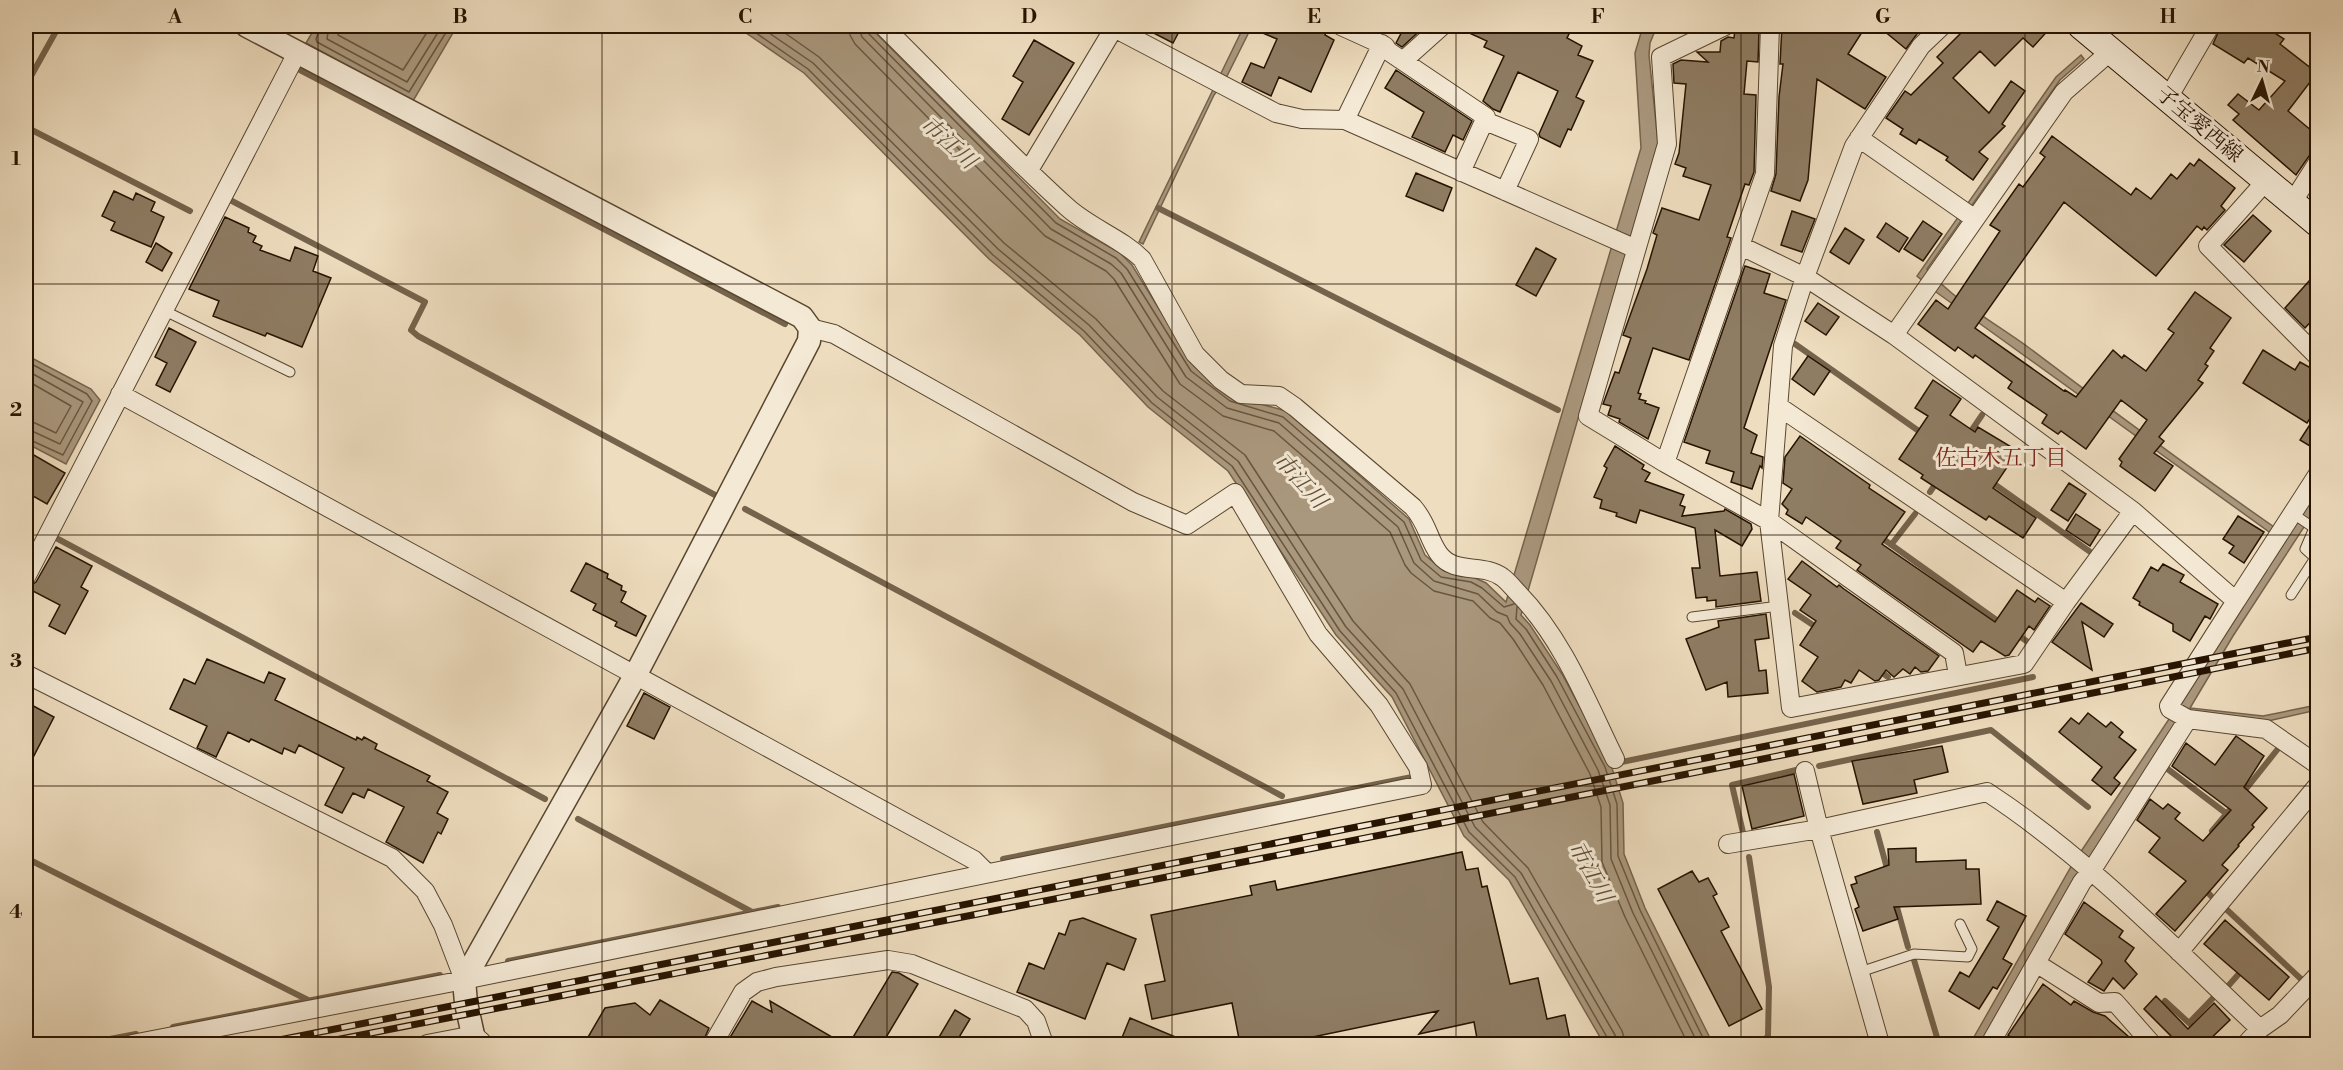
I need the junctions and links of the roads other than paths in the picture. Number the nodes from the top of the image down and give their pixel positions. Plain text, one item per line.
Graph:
1 (247, 26) edge
2 (883, 26) edge
3 (1341, 26) edge
4 (1442, 26) edge
5 (1725, 26) edge
6 (1770, 26) edge
7 (1942, 26) edge
8 (2081, 26) edge
9 (2210, 26) edge
10 (1114, 27) edge
11 (1702, 30) edge
12 (1382, 44) junction
13 (298, 51) junction
14 (2110, 51) junction
15 (1404, 60) junction
16 (2168, 98) junction
17 (1345, 120) junction
18 (1485, 121) junction
19 (1859, 138) junction
20 (2318, 162) edge
21 (1029, 170) junction
22 (1461, 172) junction
23 (2266, 181) junction
24 (1505, 191) junction
25 (2292, 203) junction
26 (1967, 214) junction
27 (2318, 224) edge
28 (1741, 246) junction
29 (1633, 248) junction
30 (1804, 277) junction
31 (164, 310) junction
32 (810, 328) junction
33 (1894, 335) junction
34 (2318, 357) edge
35 (290, 372) dead end
36 (120, 394) junction
37 (1778, 406) junction
38 (1665, 463) junction
39 (2316, 479) edge
40 (2133, 511) junction
41 (2294, 515) junction
42 (1769, 521) junction
43 (2313, 525) edge
44 (26, 577) edge
45 (2291, 595) dead end
46 (2236, 601) junction
47 (2066, 602) junction
48 (1779, 606) junction
49 (1692, 617) dead end
50 (26, 674) edge
51 (1958, 675) junction
52 (635, 676) junction
53 (2181, 715) junction
54 (1615, 759) dead end
55 (2318, 765) edge
56 (1805, 771) dead end
57 (2318, 785) edge
58 (1819, 829) junction
59 (1728, 844) dead end
60 (2085, 864) junction
61 (987, 873) junction
62 (1960, 924) dead end
63 (2179, 952) junction
64 (2036, 963) junction
65 (1860, 972) junction
66 (2318, 975) edge
67 (464, 980) junction
68 (2260, 1029) junction
69 (478, 1041) edge
70 (132, 1044) edge
71 (427, 1044) edge
72 (712, 1044) edge
73 (1044, 1044) edge
74 (1880, 1044) edge
75 (1990, 1044) edge
76 (2152, 1044) edge
77 (2246, 1044) edge

1 - 13 street
2 - 21 street
3 - 12 street
4 - 15 street
5 - 11 street
6 - 28 street
7 - 19 street
8 - 14 main road, 子宝愛西線
9 - 16 street
10 - 17 street
10 - 21 street
11 - 29 street
12 - 15 street
12 - 17 street
13 - 31 street
13 - 32 street
14 - 16 main road, 子宝愛西線
14 - 26 street
15 - 18 street
16 - 23 main road, 子宝愛西線
17 - 22 street
18 - 22 street
18 - 24 street
19 - 26 street
19 - 30 street
20 - 25 street
21 - 54 street
22 - 24 street
23 - 25 main road, 子宝愛西線
23 - 34 street
24 - 29 street
25 - 27 main road, 子宝愛西線
26 - 33 street
28 - 30 street
28 - 38 street
29 - 38 street
30 - 33 street
30 - 37 street
31 - 35 lane
31 - 36 street
32 - 52 street
32 - 61 street
33 - 40 street
36 - 44 street
36 - 52 street
37 - 42 street
37 - 47 street
38 - 42 street
39 - 41 street
40 - 46 street
40 - 47 street
41 - 43 lane
41 - 46 street
42 - 48 street
42 - 51 street
43 - 45 lane
46 - 53 street
47 - 51 street
48 - 49 lane
48 - 51 street
50 - 67 street
52 - 61 street
52 - 67 street
53 - 55 street
53 - 60 street
56 - 58 street
57 - 63 street
58 - 59 street
58 - 60 street
58 - 65 street
60 - 63 street
60 - 64 street
61 - 67 street
62 - 65 lane
63 - 68 street
64 - 75 street
64 - 76 street
65 - 74 street
66 - 68 street
67 - 69 street
67 - 70 street
68 - 77 street
69 - 71 street
72 - 73 street

